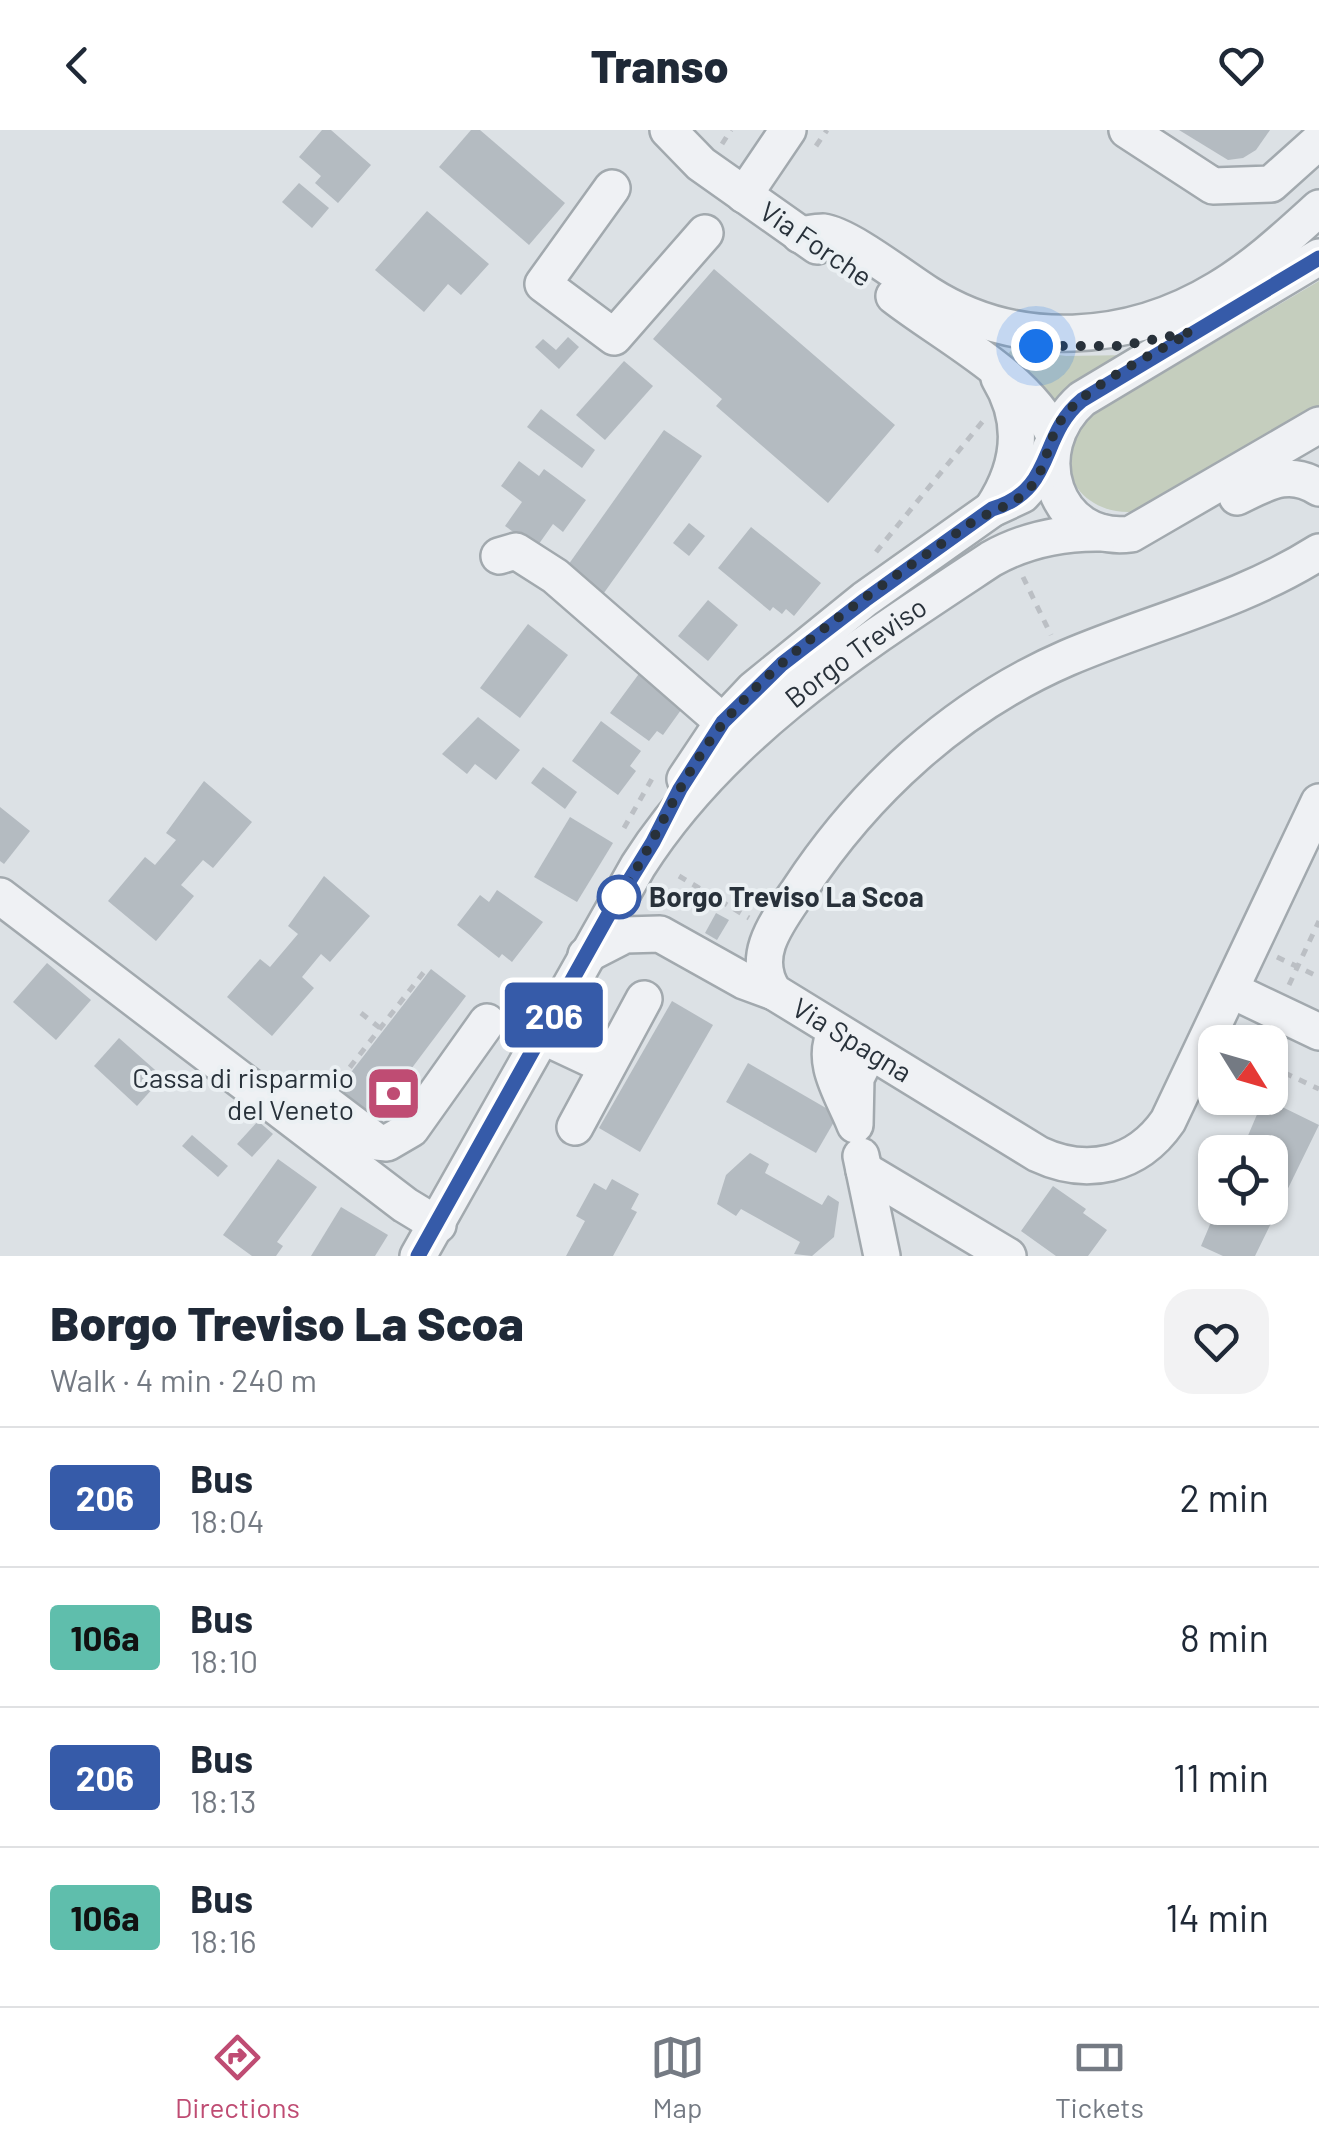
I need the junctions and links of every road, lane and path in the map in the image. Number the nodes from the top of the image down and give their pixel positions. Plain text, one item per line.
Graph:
1 (668, 130) edge
2 (731, 130) edge
3 (788, 130) edge
4 (1127, 130) edge
5 (1319, 141) edge
6 (721, 146) dead end
7 (612, 188) dead end
8 (744, 195) junction
9 (1319, 208) edge
10 (705, 234) dead end
11 (800, 235) junction
12 (1319, 258) edge
13 (888, 292) junction
14 (1191, 332) junction
15 (990, 365) junction
16 (992, 409) dead end
17 (1319, 425) edge
18 (1053, 440) junction
19 (1319, 488) edge
20 (992, 509) junction
21 (1104, 532) junction
22 (1139, 532) junction
23 (1319, 552) edge
24 (499, 556) dead end
25 (872, 559) dead end
26 (1017, 565) dead end
27 (1052, 637) dead end
28 (733, 732) junction
29 (1319, 802) edge
30 (679, 876) dead end
31 (0, 896) edge
32 (751, 920) dead end
33 (1319, 921) edge
34 (1264, 950) dead end
35 (586, 955) junction
36 (1298, 967) junction
37 (427, 968) dead end
38 (1319, 977) edge
39 (1231, 990) junction
40 (774, 992) junction
41 (1283, 997) dead end
42 (644, 999) dead end
43 (361, 1013) dead end
44 (487, 1022) dead end
45 (380, 1028) junction
46 (836, 1032) junction
47 (1319, 1032) edge
48 (542, 1036) junction
49 (869, 1052) junction
50 (606, 1066) junction
51 (1288, 1074) edge
52 (333, 1088) dead end
53 (1319, 1089) edge
54 (282, 1110) junction
55 (854, 1126) junction
56 (576, 1127) dead end
57 (864, 1170) junction
58 (438, 1224) junction
59 (418, 1256) edge
60 (882, 1256) edge
61 (1008, 1256) edge

1 - 8 street, Via Forche
2 - 6 path
3 - 8 street, Via Forche
4 - 5 street
7 - 10 street
8 - 11 street, Via Forche
9 - 11 street
11 - 13 street, Via Forche
12 - 14 street, Borgo Treviso
13 - 14 street, Via Forche
13 - 15 street, Via Forche
14 - 18 street, Borgo Treviso
15 - 18 street, Via Forche
15 - 20 street
16 - 25 path
17 - 22 street
18 - 20 street, Borgo Treviso
18 - 21 street
19 - 22 street
20 - 28 street, Borgo Treviso
21 - 22 street, Borgo Treviso
21 - 28 street, Borgo Treviso
23 - 40 street, Via Spagna
24 - 28 street
26 - 27 path
28 - 35 street, Borgo Treviso
29 - 39 street, Via Spagna
30 - 32 path
31 - 54 street
33 - 36 path
34 - 36 path
35 - 40 street
35 - 48 street, Borgo Treviso
36 - 38 path
36 - 41 path
37 - 45 path
39 - 47 street
39 - 49 street, Via Spagna
40 - 46 street, Via Spagna
42 - 50 street
43 - 45 path
44 - 54 street
45 - 52 path
46 - 49 street, Via Spagna
46 - 55 street
48 - 50 street
48 - 58 street, Borgo Treviso
49 - 55 street
50 - 56 street
51 - 53 path
54 - 58 street
55 - 57 street
57 - 60 street
57 - 61 street
58 - 59 street, Borgo Treviso

